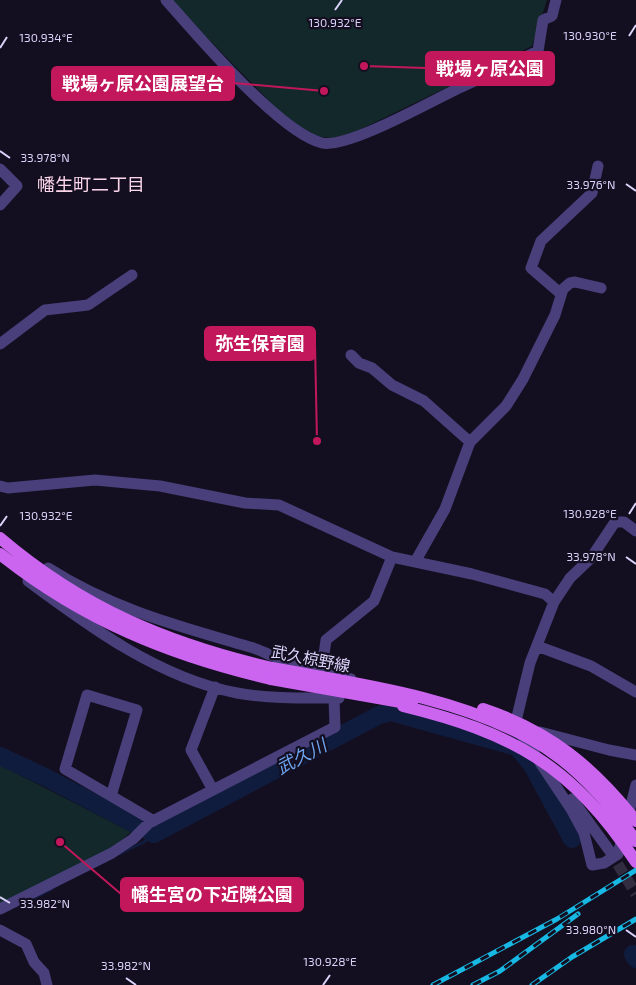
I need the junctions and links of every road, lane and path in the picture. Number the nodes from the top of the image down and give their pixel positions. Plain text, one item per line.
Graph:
1 (166, 0) edge
2 (556, 0) edge
3 (598, 166) dead end
4 (0, 169) edge
5 (0, 205) edge
6 (132, 275) dead end
7 (602, 288) dead end
8 (560, 293) junction
9 (0, 344) edge
10 (351, 355) dead end
11 (470, 442) junction
12 (0, 486) edge
13 (636, 531) edge
14 (0, 534) edge
15 (0, 538) edge
16 (0, 554) edge
17 (392, 557) junction
18 (0, 559) edge
19 (414, 562) junction
20 (554, 602) junction
21 (537, 646) junction
22 (322, 668) junction
23 (271, 673) junction
24 (215, 687) junction
25 (367, 691) junction
26 (636, 692) edge
27 (334, 698) junction
28 (430, 704) junction
29 (514, 725) junction
30 (636, 755) edge
31 (636, 785) edge
32 (213, 790) junction
33 (111, 796) junction
34 (636, 821) edge
35 (152, 822) junction
36 (636, 841) edge
37 (609, 850) tunnel mouth
38 (636, 862) edge
39 (0, 909) edge
40 (0, 930) edge
41 (48, 985) edge

1 - 2 street
3 - 8 street
4 - 5 street
6 - 9 street
7 - 8 street
8 - 11 street
10 - 11 street
11 - 19 street
12 - 17 street
13 - 20 street
14 - 22 street
15 - 23 main road, 武久椋野線
16 - 23 main road, 武久椋野線
17 - 19 street
17 - 22 street
18 - 24 street
19 - 20 street
20 - 21 street
21 - 26 street
21 - 29 street
22 - 27 street
22 - 28 street
23 - 25 main road, 武久椋野線, bridge
24 - 27 street
24 - 32 street
25 - 34 main road, bridge
25 - 36 main road, 武久椋野線, bridge
25 - 38 main road, bridge
27 - 28 street
27 - 32 street
28 - 29 street
29 - 30 street
29 - 31 street
29 - 37 street
32 - 35 street
33 - 33 street
33 - 35 street
35 - 39 street
40 - 41 street

